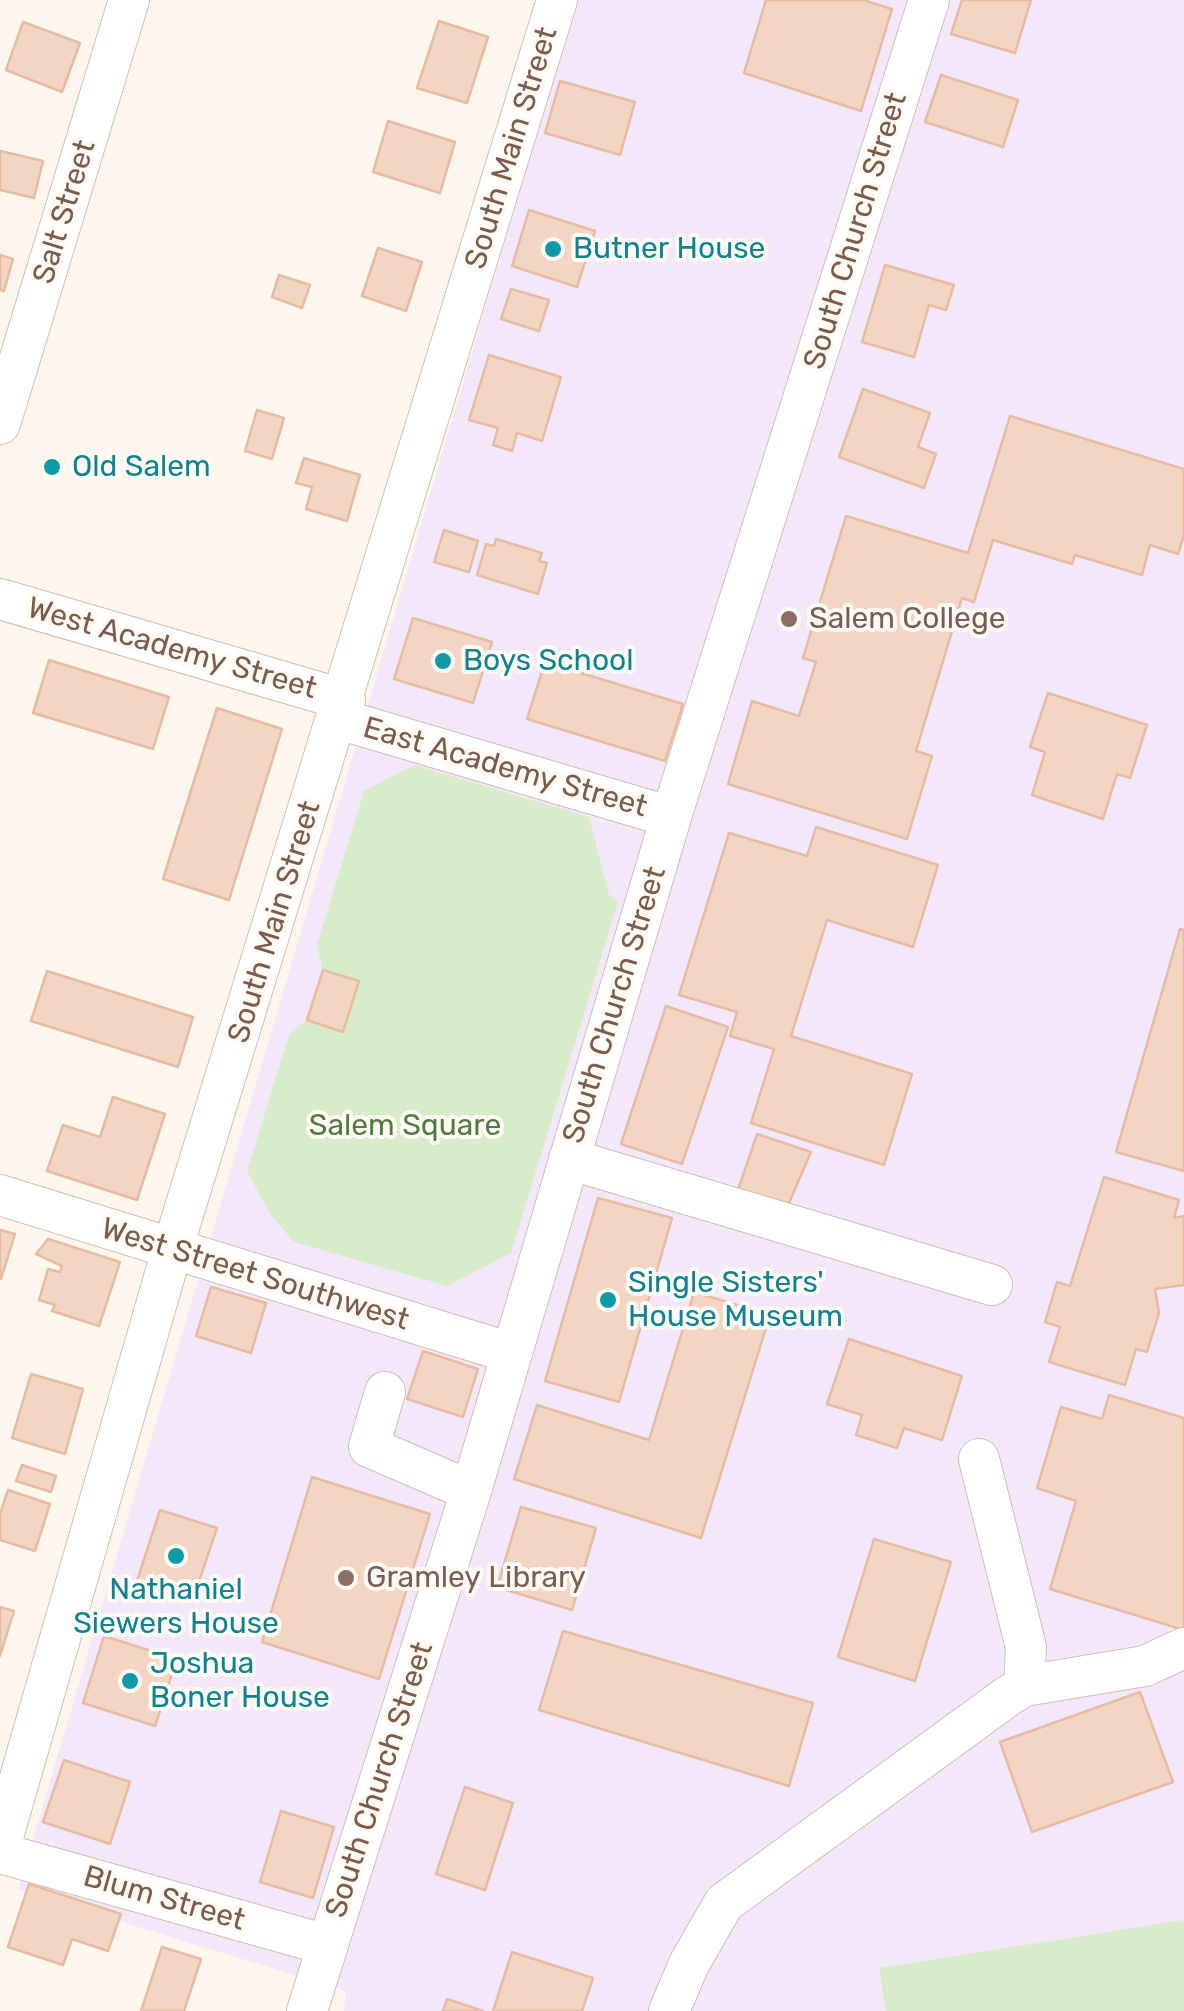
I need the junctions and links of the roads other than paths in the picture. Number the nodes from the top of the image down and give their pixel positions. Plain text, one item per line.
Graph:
1 (129, 0) edge
2 (557, 0) edge
3 (929, 0) edge
4 (0, 424) edge
5 (0, 598) edge
6 (342, 710) junction
7 (671, 818) junction
8 (569, 1159) junction
9 (0, 1194) edge
10 (172, 1250) junction
11 (992, 1286) dead end
12 (511, 1353) junction
13 (386, 1392) dead end
14 (979, 1459) dead end
15 (471, 1491) junction
16 (1184, 1648) edge
17 (1024, 1686) junction
18 (0, 1850) edge
19 (328, 1945) junction
20 (307, 2011) edge
21 (669, 2011) edge

1 - 4 street, Salt Street
2 - 6 street, South Main Street
3 - 7 street, South Church Street
5 - 6 street, West Academy Street
6 - 7 street, East Academy Street
6 - 10 street, South Main Street
7 - 8 street, South Church Street
8 - 11 street
8 - 12 street, South Church Street
9 - 10 street, West Street Southwest
10 - 12 street, West Street Southwest
10 - 18 street, South Main Street
12 - 15 street, South Church Street
13 - 15 street
14 - 17 street
15 - 19 street, South Church Street
16 - 17 street
17 - 21 street
18 - 19 street, Blum Street
19 - 20 street, South Church Street

